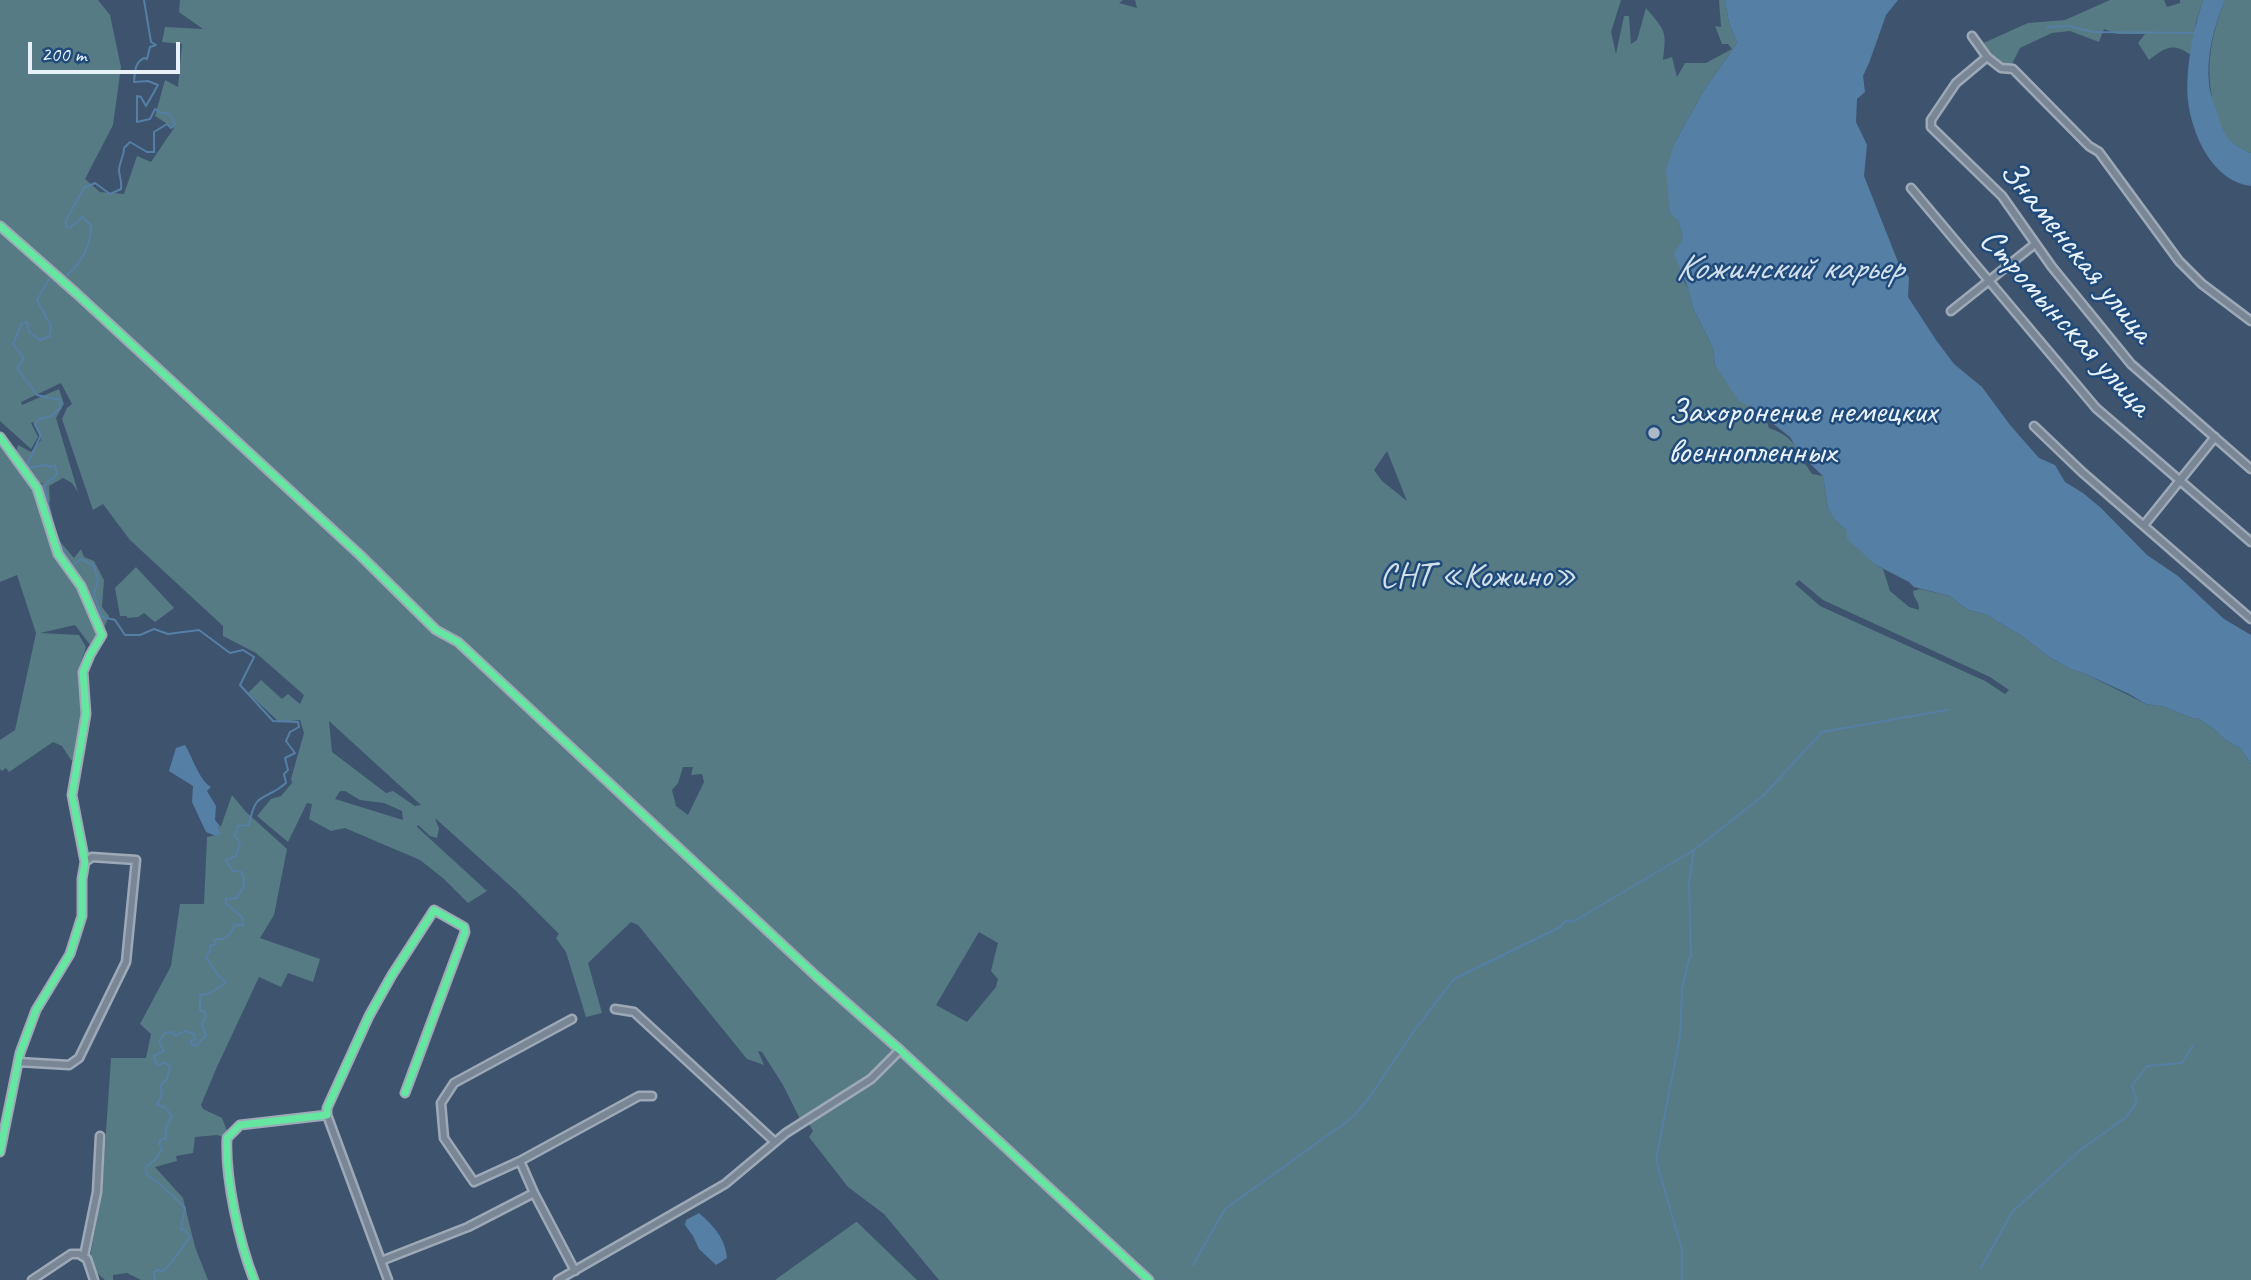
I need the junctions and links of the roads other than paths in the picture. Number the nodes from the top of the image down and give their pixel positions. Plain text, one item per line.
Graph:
1 (1972, 36) dead end
2 (1987, 57) junction
3 (1911, 188) dead end
4 (0, 226) edge
5 (2035, 244) junction
6 (1989, 280) junction
7 (1951, 311) dead end
8 (2250, 316) edge
9 (2034, 426) dead end
10 (0, 437) edge
11 (2215, 437) junction
12 (2251, 469) edge
13 (2180, 480) junction
14 (2144, 525) junction
15 (2251, 541) edge
16 (2251, 618) edge
17 (85, 862) junction
18 (615, 1009) dead end
19 (572, 1018) dead end
20 (900, 1050) junction
21 (18, 1062) junction
22 (405, 1093) dead end
23 (652, 1096) dead end
24 (327, 1115) junction
25 (100, 1136) dead end
26 (775, 1142) junction
27 (0, 1152) edge
28 (520, 1161) junction
29 (534, 1193) junction
30 (84, 1256) junction
31 (381, 1261) junction
32 (575, 1271) junction
33 (32, 1280) edge
34 (94, 1280) edge
35 (254, 1280) edge
36 (388, 1280) edge
37 (558, 1280) edge
38 (1149, 1280) edge

1 - 2 street
2 - 5 street, Знаменская улица
2 - 8 street
3 - 6 street, Стромынская улица
4 - 20 street
5 - 6 street
5 - 11 street, Знаменская улица
6 - 7 street
6 - 13 street, Стромынская улица
9 - 14 street
10 - 17 street
11 - 12 street, Знаменская улица
11 - 13 street
13 - 14 street
13 - 15 street, Стромынская улица
14 - 16 street
17 - 21 street
17 - 21 street
18 - 26 street
19 - 28 street
20 - 26 street
20 - 38 street
21 - 27 street
22 - 24 street
23 - 28 street
24 - 31 street
24 - 35 street
25 - 30 street
26 - 32 street
28 - 29 street
29 - 31 street
29 - 32 street
30 - 33 street
30 - 34 street
31 - 36 street
32 - 37 street

